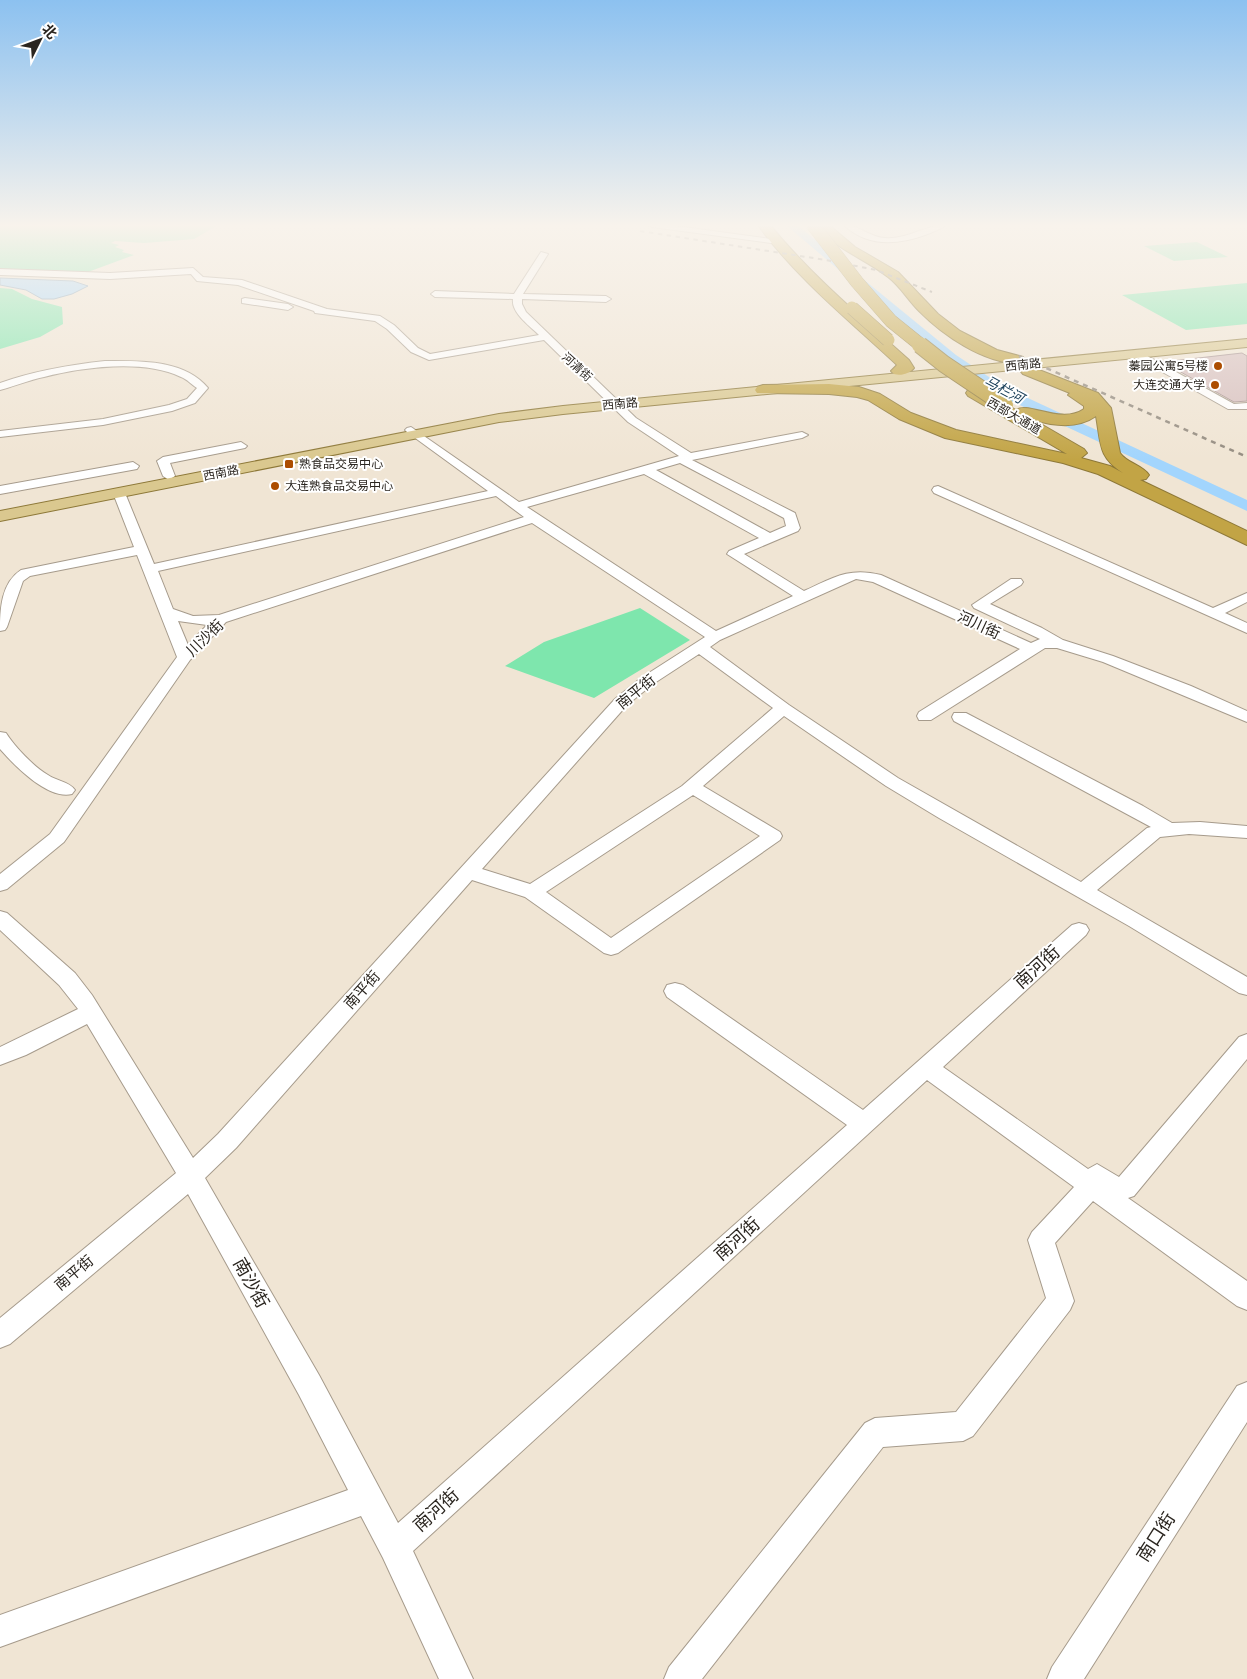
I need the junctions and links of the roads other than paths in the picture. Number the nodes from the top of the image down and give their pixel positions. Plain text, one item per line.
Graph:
1 (263, 303) edge
2 (303, 303) edge
3 (517, 303) edge
4 (839, 303) edge
5 (848, 303) edge
6 (868, 303) edge
7 (876, 303) edge
8 (920, 303) edge
9 (329, 312) junction
10 (1247, 336) edge
11 (545, 337) junction
12 (1247, 343) edge
13 (1138, 354) junction
14 (1023, 363) junction
15 (998, 366) junction
16 (900, 374) junction
17 (958, 383) junction
18 (0, 387) edge
19 (763, 390) junction
20 (980, 396) junction
21 (614, 402) junction
22 (1005, 405) junction
23 (1247, 406) edge
24 (415, 432) junction
25 (0, 434) edge
26 (802, 435) dead end
27 (241, 446) dead end
28 (685, 458) junction
29 (133, 466) dead end
30 (645, 469) junction
31 (170, 476) junction
32 (0, 490) edge
33 (938, 490) dead end
34 (499, 492) junction
35 (118, 493) junction
36 (518, 506) junction
37 (0, 508) edge
38 (1196, 510) junction
39 (0, 516) edge
40 (534, 518) junction
41 (1244, 533) edge
42 (770, 538) junction
43 (142, 550) junction
44 (150, 569) junction
45 (1016, 582) dead end
46 (804, 597) junction
47 (1247, 597) edge
48 (167, 612) junction
49 (1213, 612) junction
50 (221, 619) junction
51 (0, 626) edge
52 (1247, 629) edge
53 (707, 642) junction
54 (1058, 643) junction
55 (1031, 649) junction
56 (185, 657) junction
57 (783, 708) junction
58 (925, 716) dead end
59 (960, 717) dead end
60 (1247, 717) edge
61 (0, 737) edge
62 (692, 786) junction
63 (66, 790) dead end
64 (1168, 828) junction
65 (1243, 834) edge
66 (468, 872) junction
67 (0, 884) edge
68 (1083, 891) junction
69 (532, 892) junction
70 (0, 918) edge
71 (1079, 930) dead end
72 (1247, 987) edge
73 (675, 991) dead end
74 (91, 1012) junction
75 (1247, 1043) edge
76 (0, 1056) edge
77 (926, 1067) junction
78 (864, 1124) junction
79 (1008, 1126) junction
80 (191, 1176) junction
81 (1092, 1184) junction
82 (1247, 1297) edge
83 (0, 1334) edge
84 (1247, 1396) edge
85 (368, 1498) junction
86 (394, 1547) junction
87 (0, 1631) edge
88 (456, 1679) edge
89 (681, 1679) edge
90 (1064, 1679) edge

1 - 9 street
2 - 9 street
3 - 11 street, 河清街
4 - 16 highway
5 - 17 highway, bridge
6 - 17 highway, 西部大通道
7 - 22 highway, 西部大通道, bridge
8 - 14 highway
9 - 11 street
10 - 14 main road, 西南路
11 - 21 street, 河清街
12 - 13 main road, 西南路
13 - 14 main road, 西南路
13 - 23 street
14 - 15 main road, 西南路
14 - 38 highway
15 - 16 main road, 西南路
15 - 22 highway
16 - 19 main road, 西南路
16 - 20 highway
16 - 21 main road, 西南路
17 - 20 highway, 西部大通道
18 - 25 street
19 - 21 main road, 西南路
19 - 38 highway
20 - 38 highway, 西部大通道
21 - 24 main road, 西南路
21 - 28 street, 河清街
22 - 38 highway, 西部大通道
24 - 31 main road, 西南路
24 - 34 street
24 - 35 main road, 西南路
26 - 28 street
27 - 31 street
28 - 30 street
28 - 42 street
29 - 32 street
30 - 36 street
30 - 42 street
31 - 37 main road, 西南路
33 - 49 street
34 - 36 street
34 - 44 street
35 - 39 main road, 西南路
35 - 43 street
36 - 40 street
38 - 41 highway, 西部大通道
40 - 50 street, 川沙街
40 - 53 street
42 - 46 street
43 - 44 street
43 - 51 street
44 - 48 street
45 - 54 street
46 - 53 street, 河川街
46 - 55 street, 河川街
47 - 49 street
48 - 50 street
48 - 56 street
49 - 52 street
50 - 56 street, 川沙街
53 - 57 street
53 - 66 street, 南平街
54 - 55 street
54 - 60 street
55 - 58 street
56 - 67 street, 川沙街
57 - 62 street
57 - 68 street
59 - 64 street
61 - 63 street
62 - 69 street
62 - 69 street
64 - 65 street
64 - 68 street
66 - 69 street
66 - 80 street, 南平街
68 - 72 street
70 - 74 street, 南沙街
71 - 77 street, 南河街
73 - 78 street
74 - 76 street
74 - 80 street, 南沙街
75 - 79 street
77 - 78 street, 南河街
77 - 79 street
78 - 86 street, 南河街
79 - 81 street
80 - 83 street, 南平街
80 - 85 street, 南沙街
81 - 82 street
81 - 89 street
84 - 90 street, 南口街
85 - 86 street, 南沙街
85 - 87 street
86 - 88 street, 南沙街

